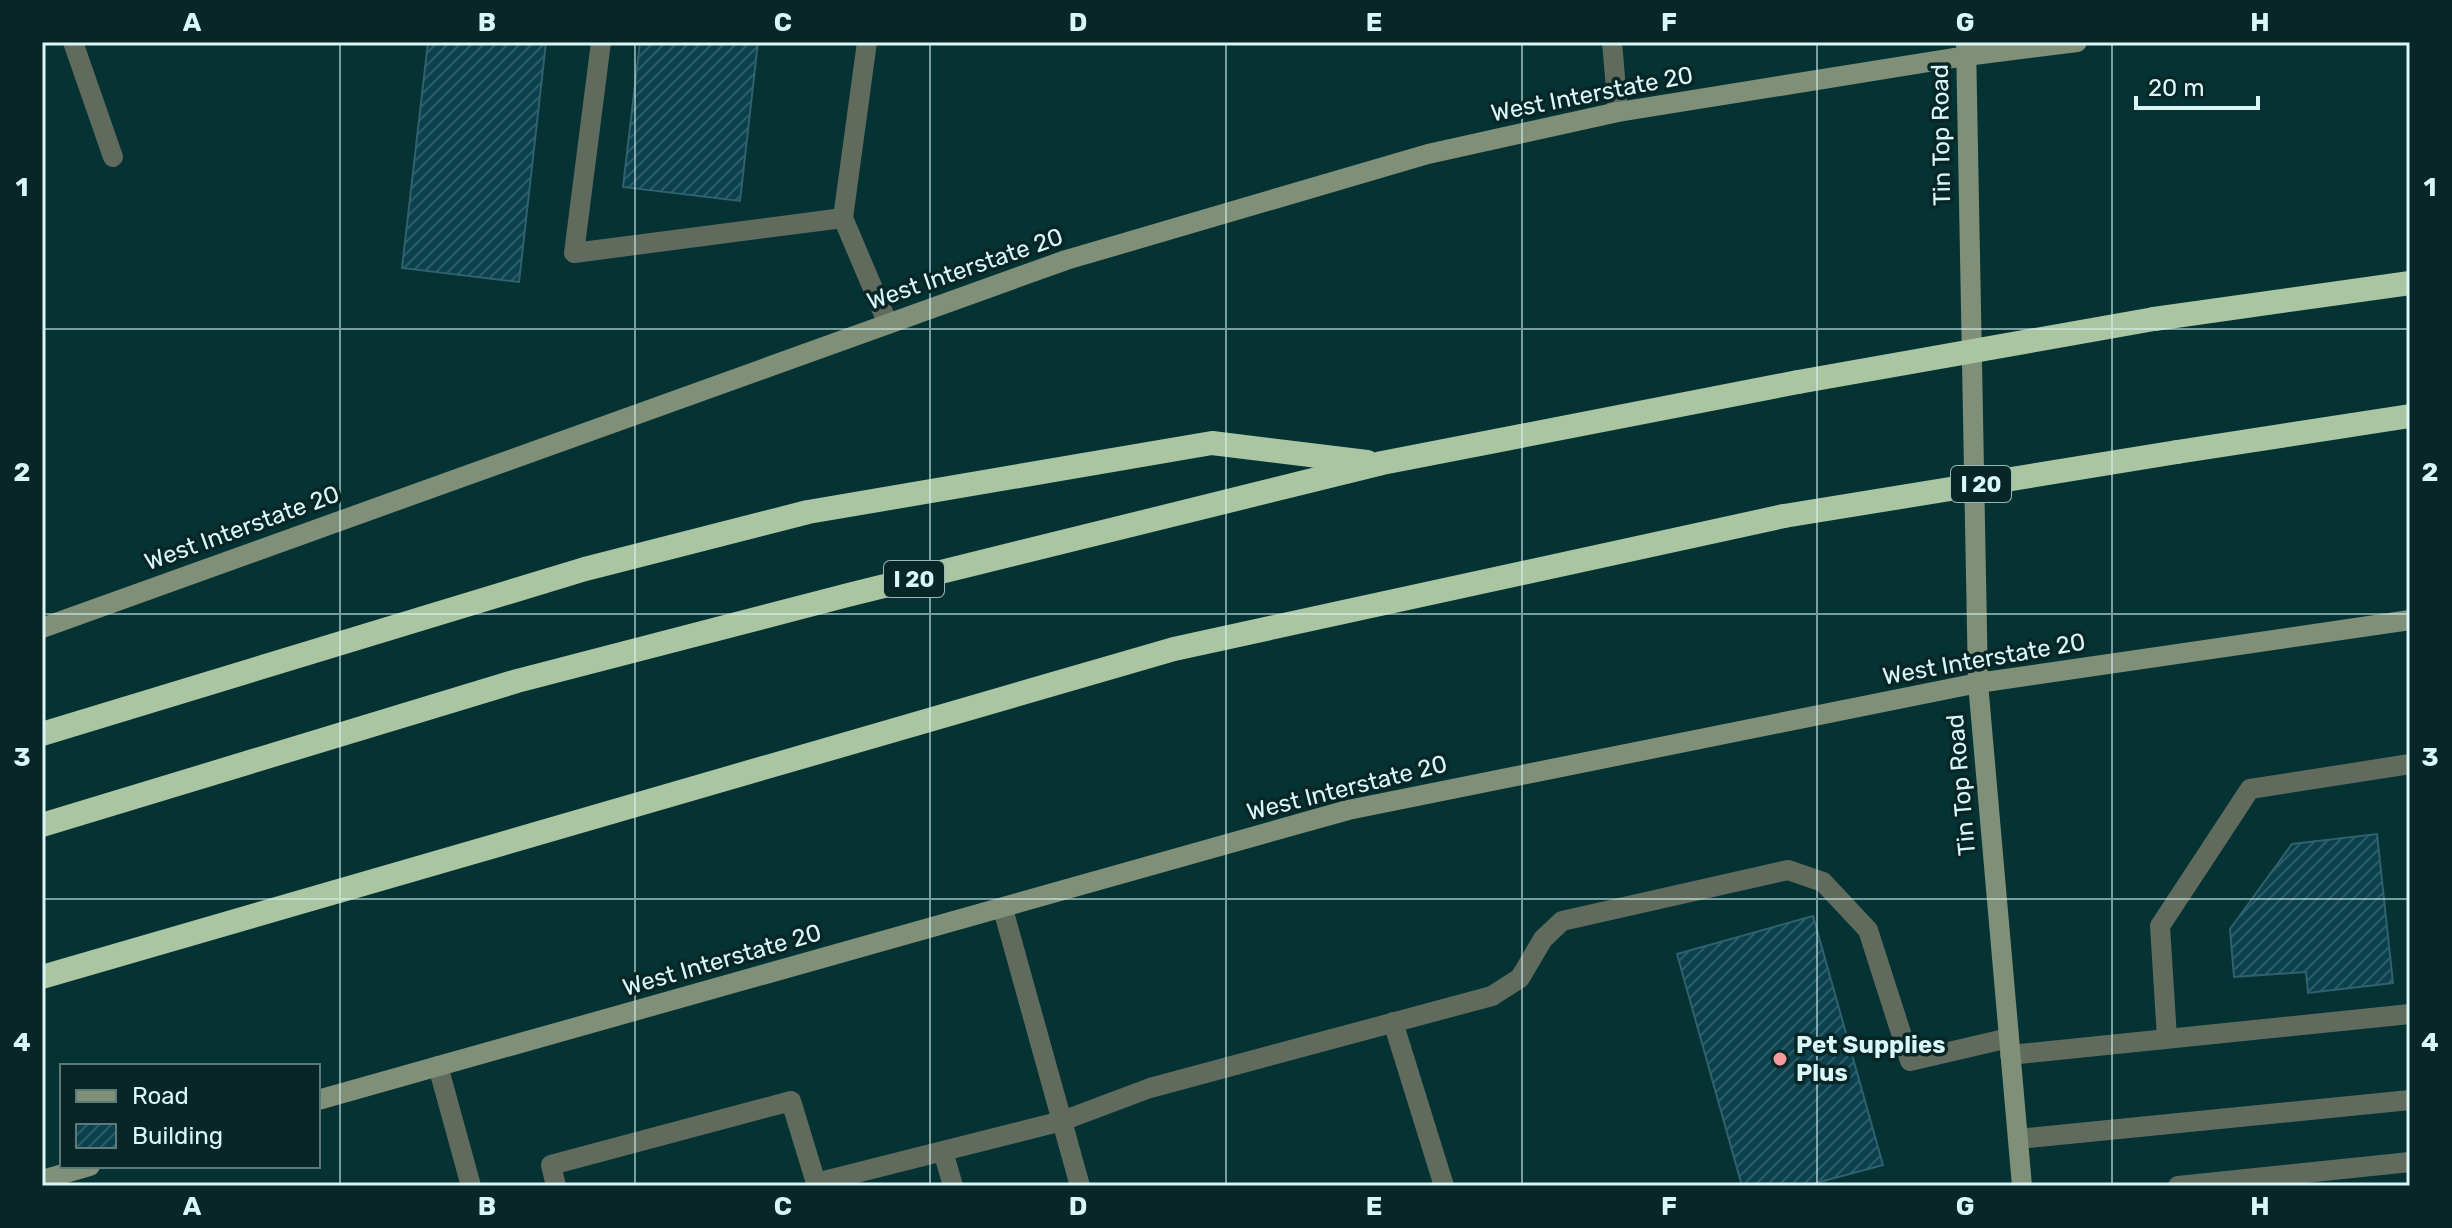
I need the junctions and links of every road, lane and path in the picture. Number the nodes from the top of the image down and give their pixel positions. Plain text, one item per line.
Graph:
1 (73, 42) edge
2 (601, 42) edge
3 (867, 42) edge
4 (1612, 42) edge
5 (2077, 42) edge
6 (1966, 49) edge
7 (1618, 112) junction
8 (113, 157) dead end
9 (843, 218) junction
10 (2410, 283) edge
11 (888, 324) junction
12 (2410, 416) edge
13 (1382, 463) junction
14 (2410, 620) edge
15 (42, 628) edge
16 (1978, 683) junction
17 (42, 734) edge
18 (2410, 764) edge
19 (42, 825) edge
20 (1003, 909) junction
21 (42, 977) edge
22 (2410, 1014) edge
23 (1393, 1022) junction
24 (2167, 1038) junction
25 (2010, 1046) junction
26 (438, 1066) junction
27 (320, 1099) edge
28 (2410, 1100) edge
29 (1062, 1121) junction
30 (2018, 1139) junction
31 (943, 1151) junction
32 (2410, 1162) edge
33 (83, 1168) edge
34 (42, 1180) edge
35 (816, 1184) edge
36 (471, 1186) edge
37 (556, 1186) edge
38 (953, 1186) edge
39 (1080, 1186) edge
40 (1444, 1186) edge
41 (2022, 1186) edge
42 (2178, 1186) edge

1 - 8 lane
2 - 9 lane
3 - 9 lane
4 - 7 lane
5 - 6 main road, West Interstate 20
6 - 7 main road, West Interstate 20
6 - 16 main road, Tin Top Road
7 - 11 main road, West Interstate 20
9 - 11 lane
10 - 13 highway, I 20, bridge
11 - 15 main road, West Interstate 20
12 - 21 highway, I 20, bridge
13 - 17 highway
13 - 19 highway, I 20
14 - 16 main road, West Interstate 20
16 - 20 main road, West Interstate 20
16 - 25 main road, Tin Top Road
18 - 24 lane
20 - 26 main road, West Interstate 20
20 - 29 lane
22 - 24 lane
23 - 25 lane
23 - 29 lane
23 - 40 lane
24 - 25 lane
25 - 30 main road, Tin Top Road
26 - 27 main road, West Interstate 20
26 - 36 lane
28 - 30 lane
29 - 31 lane
29 - 39 lane
30 - 41 main road, Tin Top Road
31 - 35 lane
31 - 38 lane
32 - 42 lane
33 - 34 main road
35 - 37 lane

